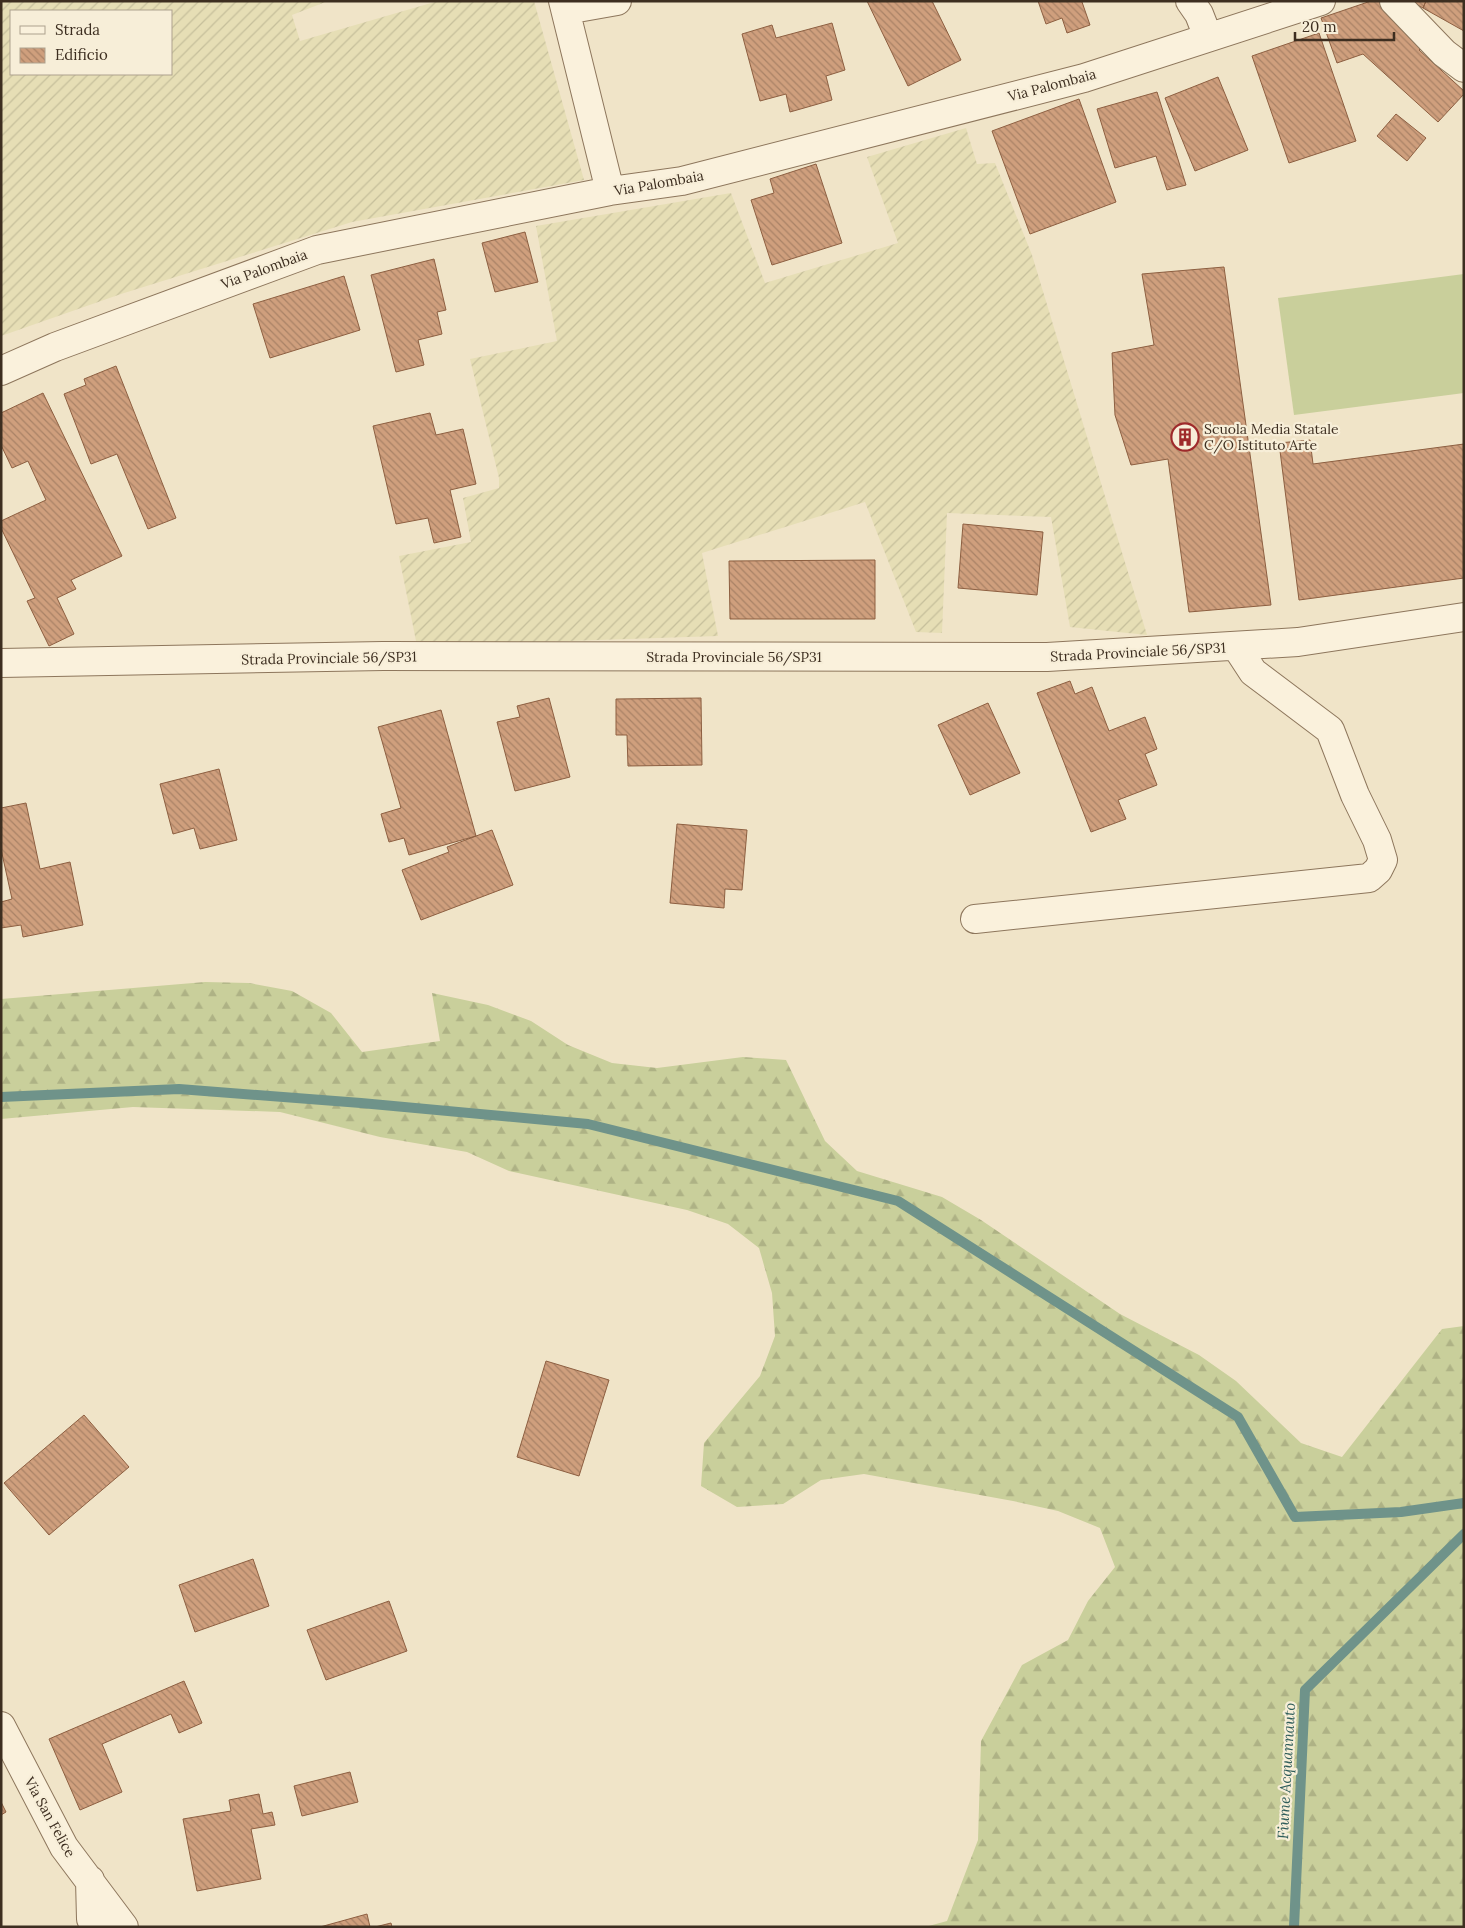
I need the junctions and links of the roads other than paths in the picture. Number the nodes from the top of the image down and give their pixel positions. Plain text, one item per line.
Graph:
1 (618, 1) edge
2 (1190, 1) edge
3 (1321, 1) edge
4 (1394, 1) edge
5 (564, 6) edge
6 (1208, 37) junction
7 (1464, 68) edge
8 (610, 191) junction
9 (1, 371) edge
10 (1464, 617) edge
11 (1236, 646) junction
12 (1, 663) edge
13 (975, 919) dead end
14 (1, 1726) edge
15 (90, 1880) junction
16 (94, 1927) edge
17 (124, 1927) edge

1 - 5 street
2 - 6 street
3 - 6 street, Via Palombaia
4 - 7 street
5 - 8 street
6 - 8 street, Via Palombaia
8 - 9 street, Via Palombaia
10 - 11 street, Strada Provinciale 56/SP31
11 - 12 street, Strada Provinciale 56/SP31
11 - 13 street
14 - 15 street, Via San Felice
15 - 16 street
15 - 17 street, Via San Felice

